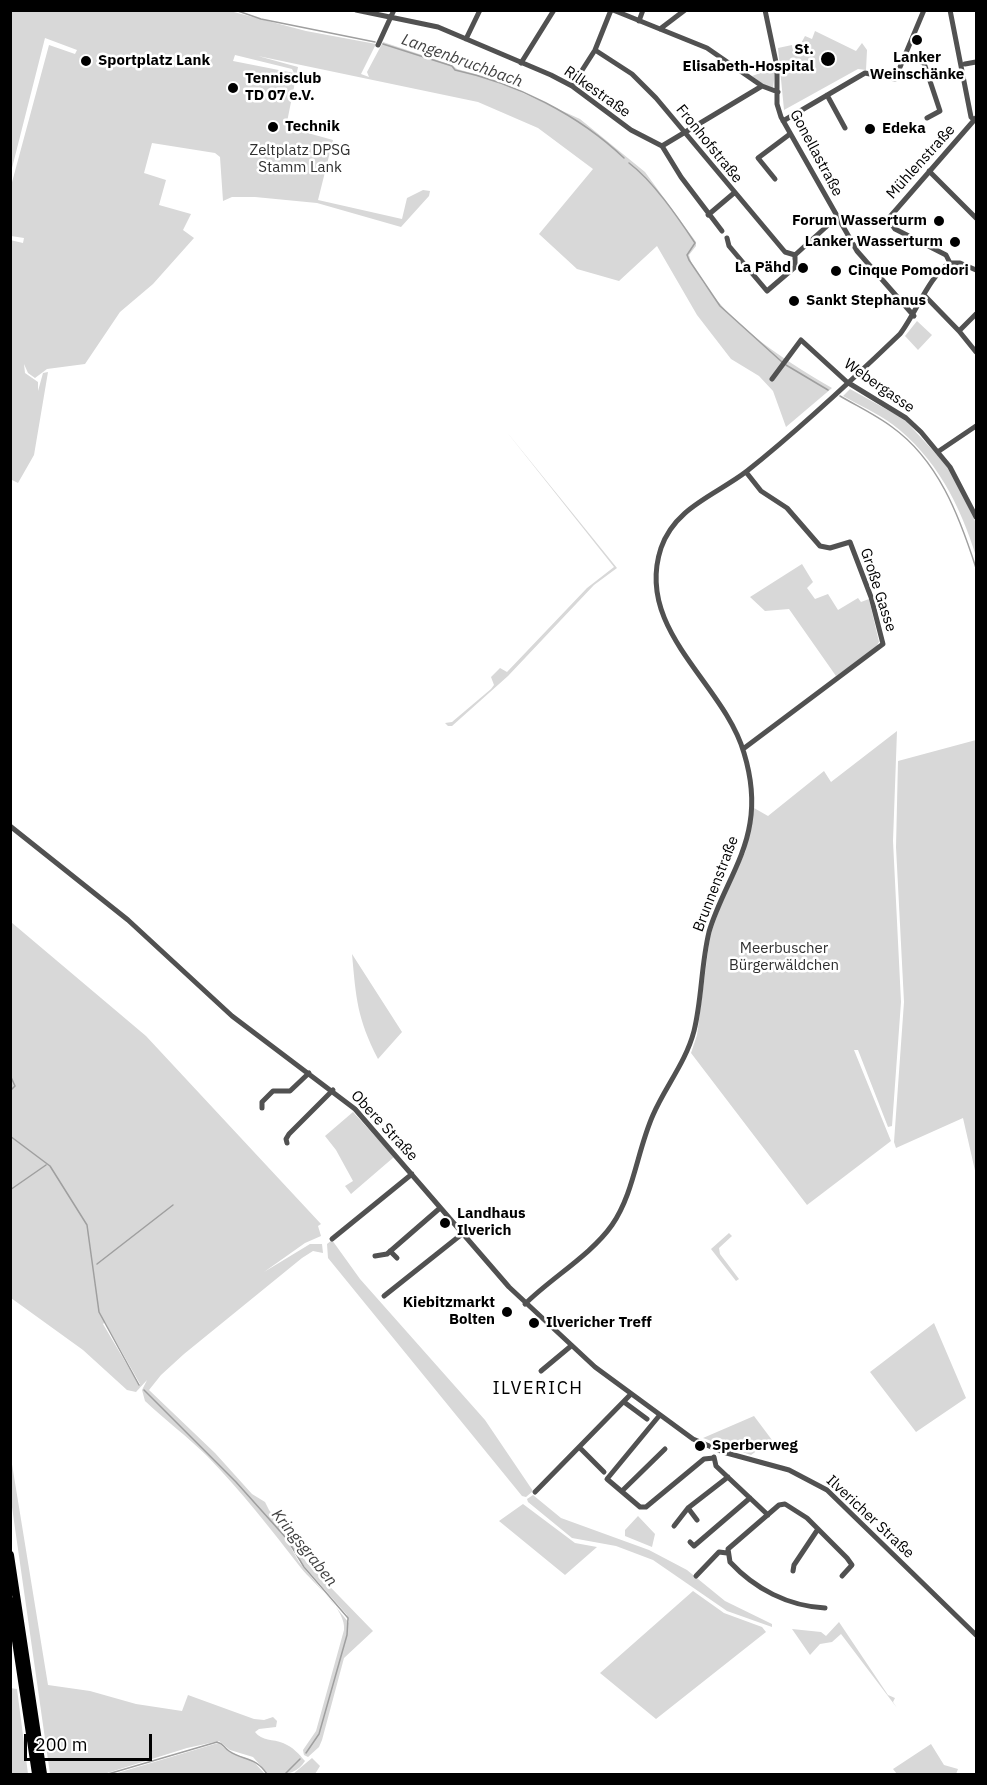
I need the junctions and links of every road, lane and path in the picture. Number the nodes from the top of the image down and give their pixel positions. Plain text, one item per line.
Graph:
1 (356, 10) edge
2 (394, 10) edge
3 (480, 10) edge
4 (554, 10) edge
5 (612, 10) edge
6 (643, 10) edge
7 (685, 10) edge
8 (765, 10) edge
9 (924, 10) edge
10 (950, 10) edge
11 (391, 18) junction
12 (639, 21) junction
13 (660, 29) junction
14 (466, 39) junction
15 (378, 45) dead end
16 (595, 50) junction
17 (904, 55) junction
18 (976, 62) edge
19 (521, 63) junction
20 (965, 64) dead end
21 (573, 86) junction
22 (762, 86) junction
23 (778, 92) junction
24 (827, 95) junction
25 (927, 118) dead end
26 (975, 119) edge
27 (783, 121) junction
28 (845, 128) dead end
29 (684, 133) junction
30 (790, 134) junction
31 (662, 146) junction
32 (929, 171) junction
33 (775, 179) dead end
34 (734, 193) junction
35 (708, 215) junction
36 (837, 217) junction
37 (976, 218) edge
38 (722, 231) dead end
39 (727, 238) dead end
40 (796, 254) junction
41 (950, 263) junction
42 (976, 270) edge
43 (925, 296) junction
44 (976, 314) edge
45 (914, 316) junction
46 (959, 332) junction
47 (976, 352) edge
48 (772, 379) dead end
49 (847, 382) junction
50 (976, 426) edge
51 (939, 451) junction
52 (746, 472) junction
53 (976, 518) edge
54 (743, 749) junction
55 (10, 826) edge
56 (309, 1073) junction
57 (333, 1090) junction
58 (262, 1108) dead end
59 (287, 1143) dead end
60 (412, 1174) junction
61 (440, 1208) junction
62 (462, 1234) junction
63 (332, 1239) dead end
64 (390, 1251) junction
65 (375, 1256) dead end
66 (397, 1258) dead end
67 (384, 1296) dead end
68 (525, 1304) junction
69 (571, 1346) junction
70 (542, 1371) dead end
71 (630, 1395) junction
72 (624, 1402) junction
73 (659, 1416) junction
74 (647, 1419) dead end
75 (693, 1439) joint
76 (579, 1447) junction
77 (664, 1449) dead end
78 (717, 1450) junction
79 (714, 1458) junction
80 (604, 1472) dead end
81 (728, 1477) junction
82 (622, 1491) junction
83 (535, 1492) dead end
84 (750, 1498) junction
85 (688, 1508) junction
86 (768, 1515) junction
87 (697, 1520) dead end
88 (674, 1526) dead end
89 (818, 1529) junction
90 (690, 1542) dead end
91 (727, 1553) junction
92 (10, 1555) edge
93 (793, 1571) dead end
94 (696, 1576) dead end
95 (842, 1576) dead end
96 (10, 1601) edge
97 (825, 1608) dead end
98 (976, 1635) edge
99 (39, 1771) edge

1 - 11 street, Rilkestraße
2 - 11 street
3 - 14 street
4 - 19 street
5 - 12 street
5 - 16 street
6 - 12 street
7 - 13 street
8 - 23 street, Gonellastraße
9 - 17 street
10 - 26 street
11 - 14 street, Rilkestraße
11 - 15 street
12 - 13 street
13 - 22 street
14 - 19 street, Rilkestraße
16 - 21 street
16 - 29 street, Fronhofstraße
17 - 24 street
17 - 25 street
18 - 20 street
19 - 21 street, Rilkestraße
21 - 31 street, Rilkestraße
22 - 23 street
22 - 29 street
23 - 27 street, Gonellastraße
24 - 27 street
24 - 28 street
26 - 32 street, Mühlenstraße
27 - 30 street, Gonellastraße
29 - 31 street
29 - 34 street, Fronhofstraße
30 - 33 street
30 - 36 street, Gonellastraße
31 - 35 street
32 - 37 street
32 - 41 street, Mühlenstraße
34 - 35 street
34 - 40 street, Fronhofstraße
35 - 38 street
36 - 40 street
36 - 45 street, Gonellastraße
39 - 40 street
41 - 42 street
41 - 43 street, Brunnenstraße
43 - 45 street, Brunnenstraße
43 - 46 street
44 - 46 street
45 - 49 street, Brunnenstraße
46 - 47 street
48 - 49 street, Webergasse
49 - 51 street, Webergasse
49 - 52 street, Brunnenstraße
50 - 51 street
51 - 53 street, Webergasse
52 - 54 street, Brunnenstraße
52 - 54 street, Große Gasse
54 - 68 street, Brunnenstraße
55 - 56 street, Obere Straße
56 - 57 street, Obere Straße
56 - 58 street
57 - 59 street
57 - 60 street, Obere Straße
60 - 61 street, Obere Straße
60 - 63 street
61 - 62 street, Obere Straße
61 - 64 street
62 - 67 street
62 - 68 street, Obere Straße
64 - 65 street
64 - 66 street
68 - 69 street, Obere Straße
69 - 70 street
69 - 71 street, Obere Straße
71 - 72 street
71 - 73 street, Obere Straße
72 - 74 street
72 - 76 street
73 - 75 street, Obere Straße
73 - 82 street
75 - 78 street, Ilvericher Straße
76 - 80 street
76 - 83 street
77 - 82 street
78 - 79 street
78 - 98 street, Ilvericher Straße
79 - 81 street
79 - 82 street
81 - 84 street
81 - 85 street
84 - 86 street
84 - 90 street
85 - 87 street
85 - 88 street
86 - 89 street
86 - 91 street
89 - 93 street
89 - 95 street
91 - 94 street
91 - 97 street
92 - 99 highway
96 - 99 highway

